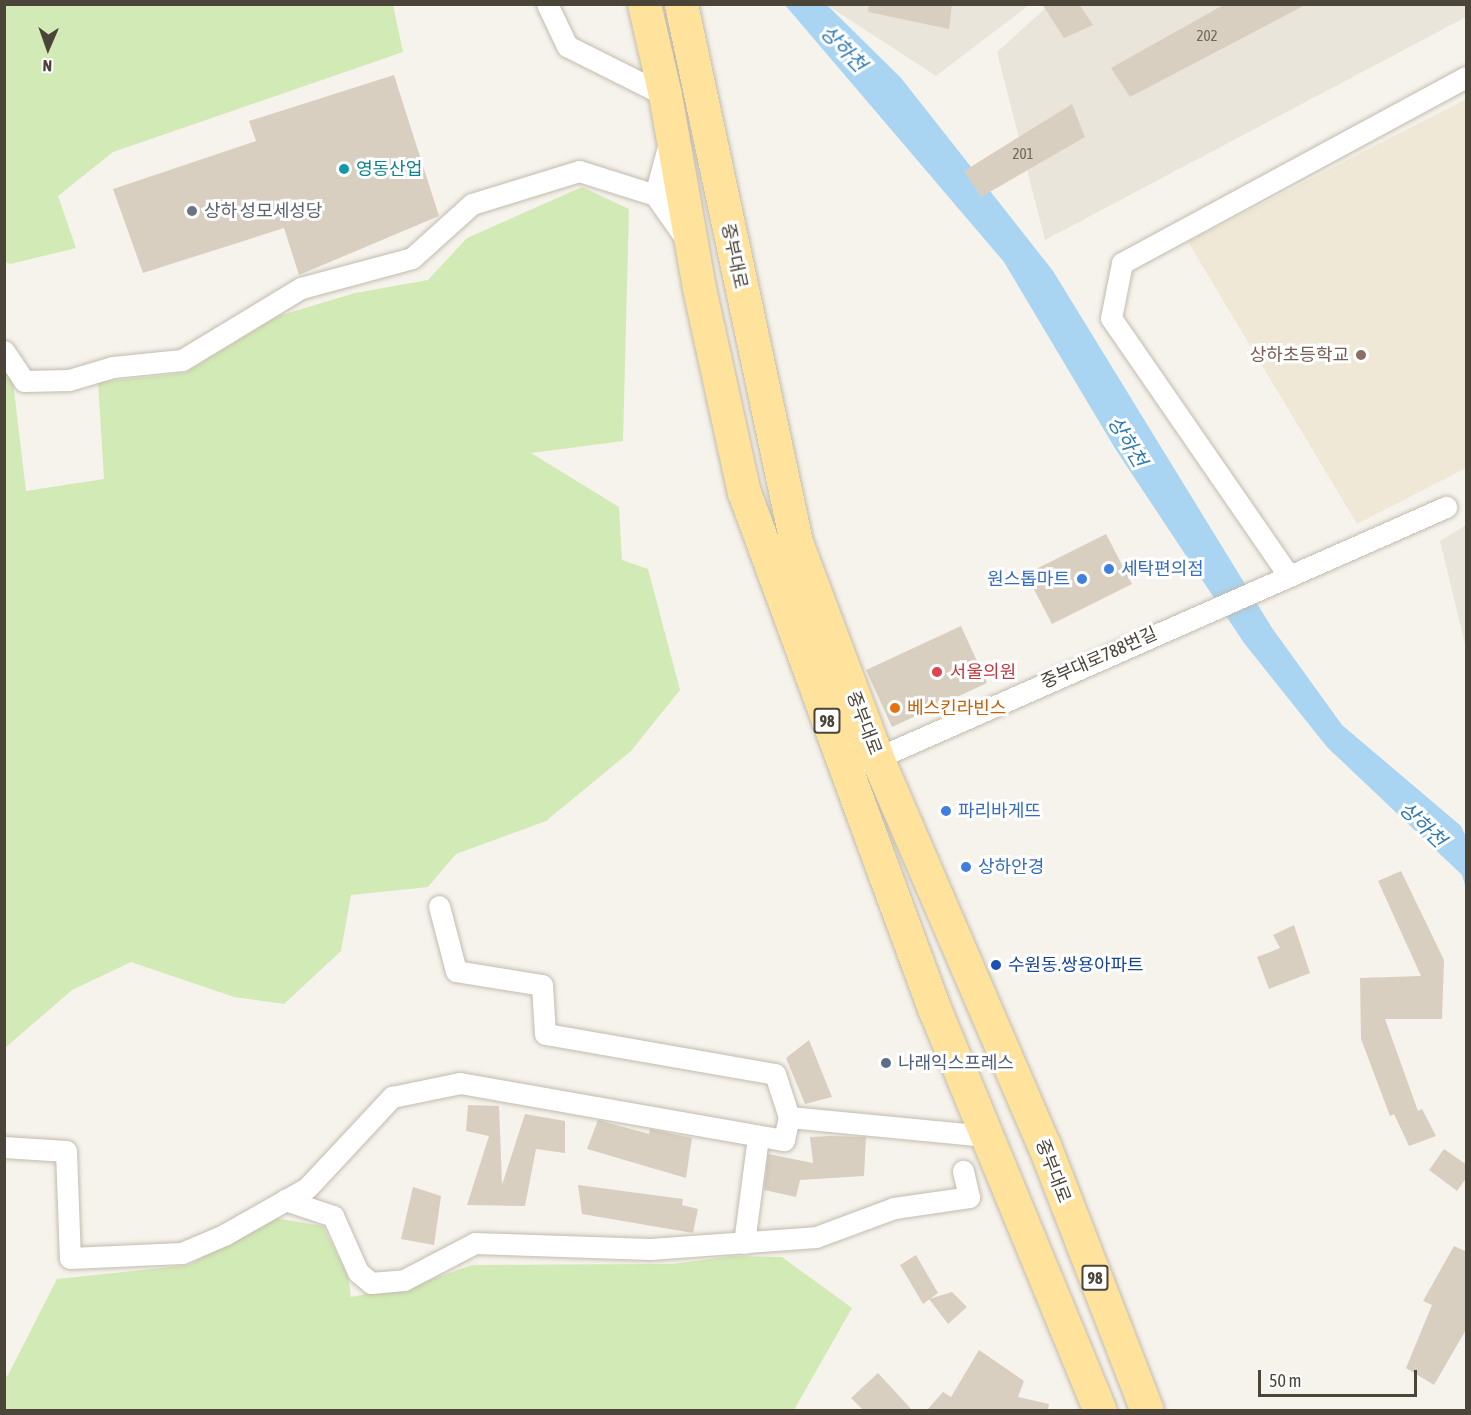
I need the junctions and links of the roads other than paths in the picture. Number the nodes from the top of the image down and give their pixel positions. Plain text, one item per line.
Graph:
1 (547, 4) edge
2 (644, 4) edge
3 (681, 4) edge
4 (1467, 78) edge
5 (665, 95) junction
6 (672, 134) junction
7 (655, 195) junction
8 (692, 248) junction
9 (4, 351) edge
10 (1446, 507) dead end
11 (1289, 576) junction
12 (877, 758) junction
13 (845, 772) junction
14 (440, 906) dead end
15 (789, 1117) junction
16 (758, 1136) junction
17 (987, 1136) junction
18 (4, 1147) edge
19 (963, 1172) dead end
20 (285, 1200) junction
21 (744, 1243) junction
22 (1100, 1410) edge
23 (1147, 1410) edge

1 - 5 street
2 - 5 main road, 중부대로 / 98
3 - 12 main road, 중부대로 / 98
4 - 11 street
5 - 6 main road, 중부대로 / 98
6 - 7 street
6 - 8 main road, 중부대로 / 98
7 - 8 street
7 - 9 street
8 - 13 main road, 중부대로 / 98
10 - 11 street
11 - 12 street, 중부대로788번길
12 - 13 street, 중부대로788번길
12 - 23 main road, 중부대로 / 98
13 - 17 main road, 중부대로 / 98
14 - 15 street
15 - 16 street
15 - 17 street
16 - 20 street
16 - 21 street
17 - 22 main road, 중부대로 / 98
18 - 20 street
19 - 21 street
20 - 21 street

